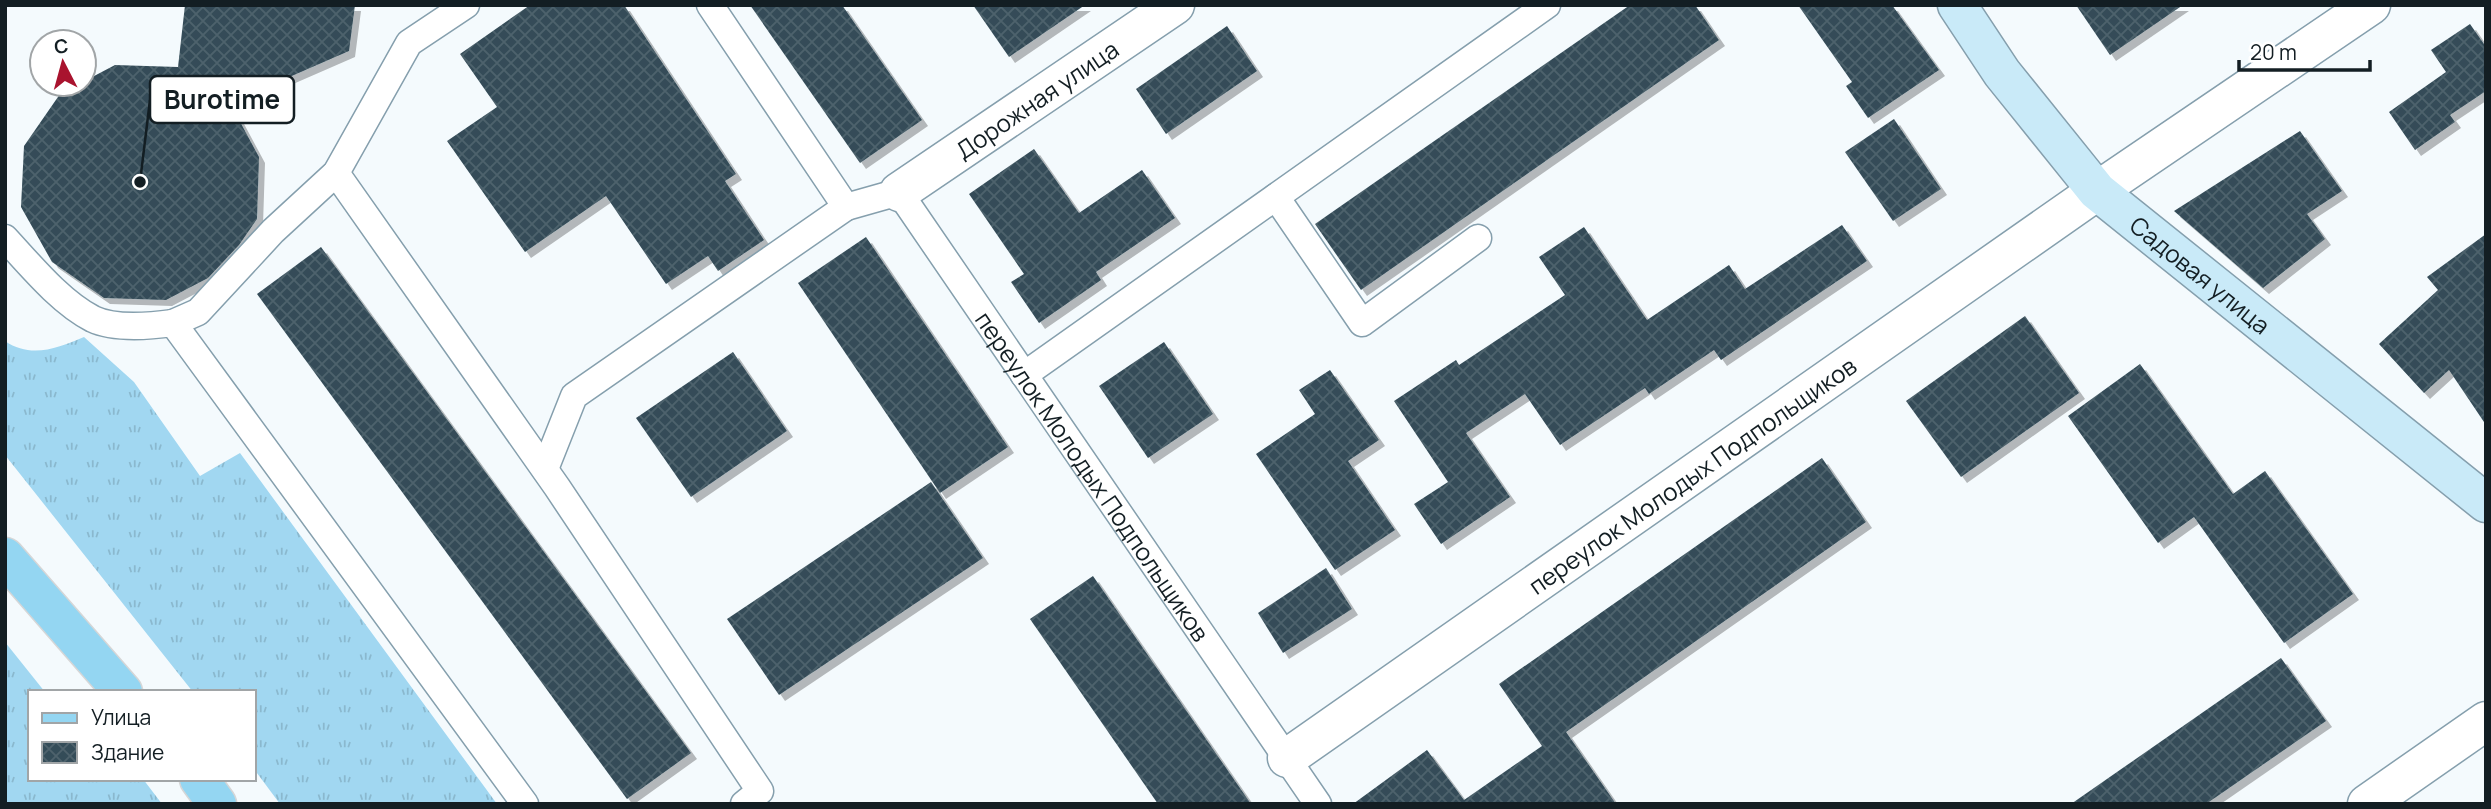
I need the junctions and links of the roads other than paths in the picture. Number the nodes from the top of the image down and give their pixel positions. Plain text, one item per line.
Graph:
1 (466, 5) edge
2 (710, 5) edge
3 (1175, 5) edge
4 (1548, 5) edge
5 (1957, 5) edge
6 (2371, 5) edge
7 (336, 173) junction
8 (2097, 191) junction
9 (899, 192) junction
10 (1276, 197) junction
11 (846, 207) junction
12 (5, 238) edge
13 (1478, 239) dead end
14 (173, 323) junction
15 (1024, 375) junction
16 (545, 469) junction
17 (2486, 503) edge
18 (5, 557) edge
19 (121, 690) edge
20 (2486, 721) edge
21 (1287, 758) junction
22 (201, 781) edge
23 (759, 800) edge
24 (218, 804) edge
25 (525, 804) edge
26 (1318, 804) edge
27 (2367, 804) edge

1 - 7 lane
2 - 11 lane
3 - 9 street, Дорожная улица
4 - 10 lane
5 - 8 main road, Садовая улица
6 - 8 street, переулок Молодых Подпольщиков
7 - 14 lane
7 - 16 lane
8 - 17 main road, Садовая улица
8 - 21 street, переулок Молодых Подпольщиков
9 - 11 lane
9 - 15 lane, переулок Молодых Подпольщиков
10 - 13 lane
10 - 15 lane
11 - 16 lane
12 - 14 lane
14 - 25 lane
15 - 21 lane, переулок Молодых Подпольщиков
16 - 23 lane
18 - 19 main road
20 - 27 street
21 - 26 lane, переулок Молодых Подпольщиков
22 - 24 main road

